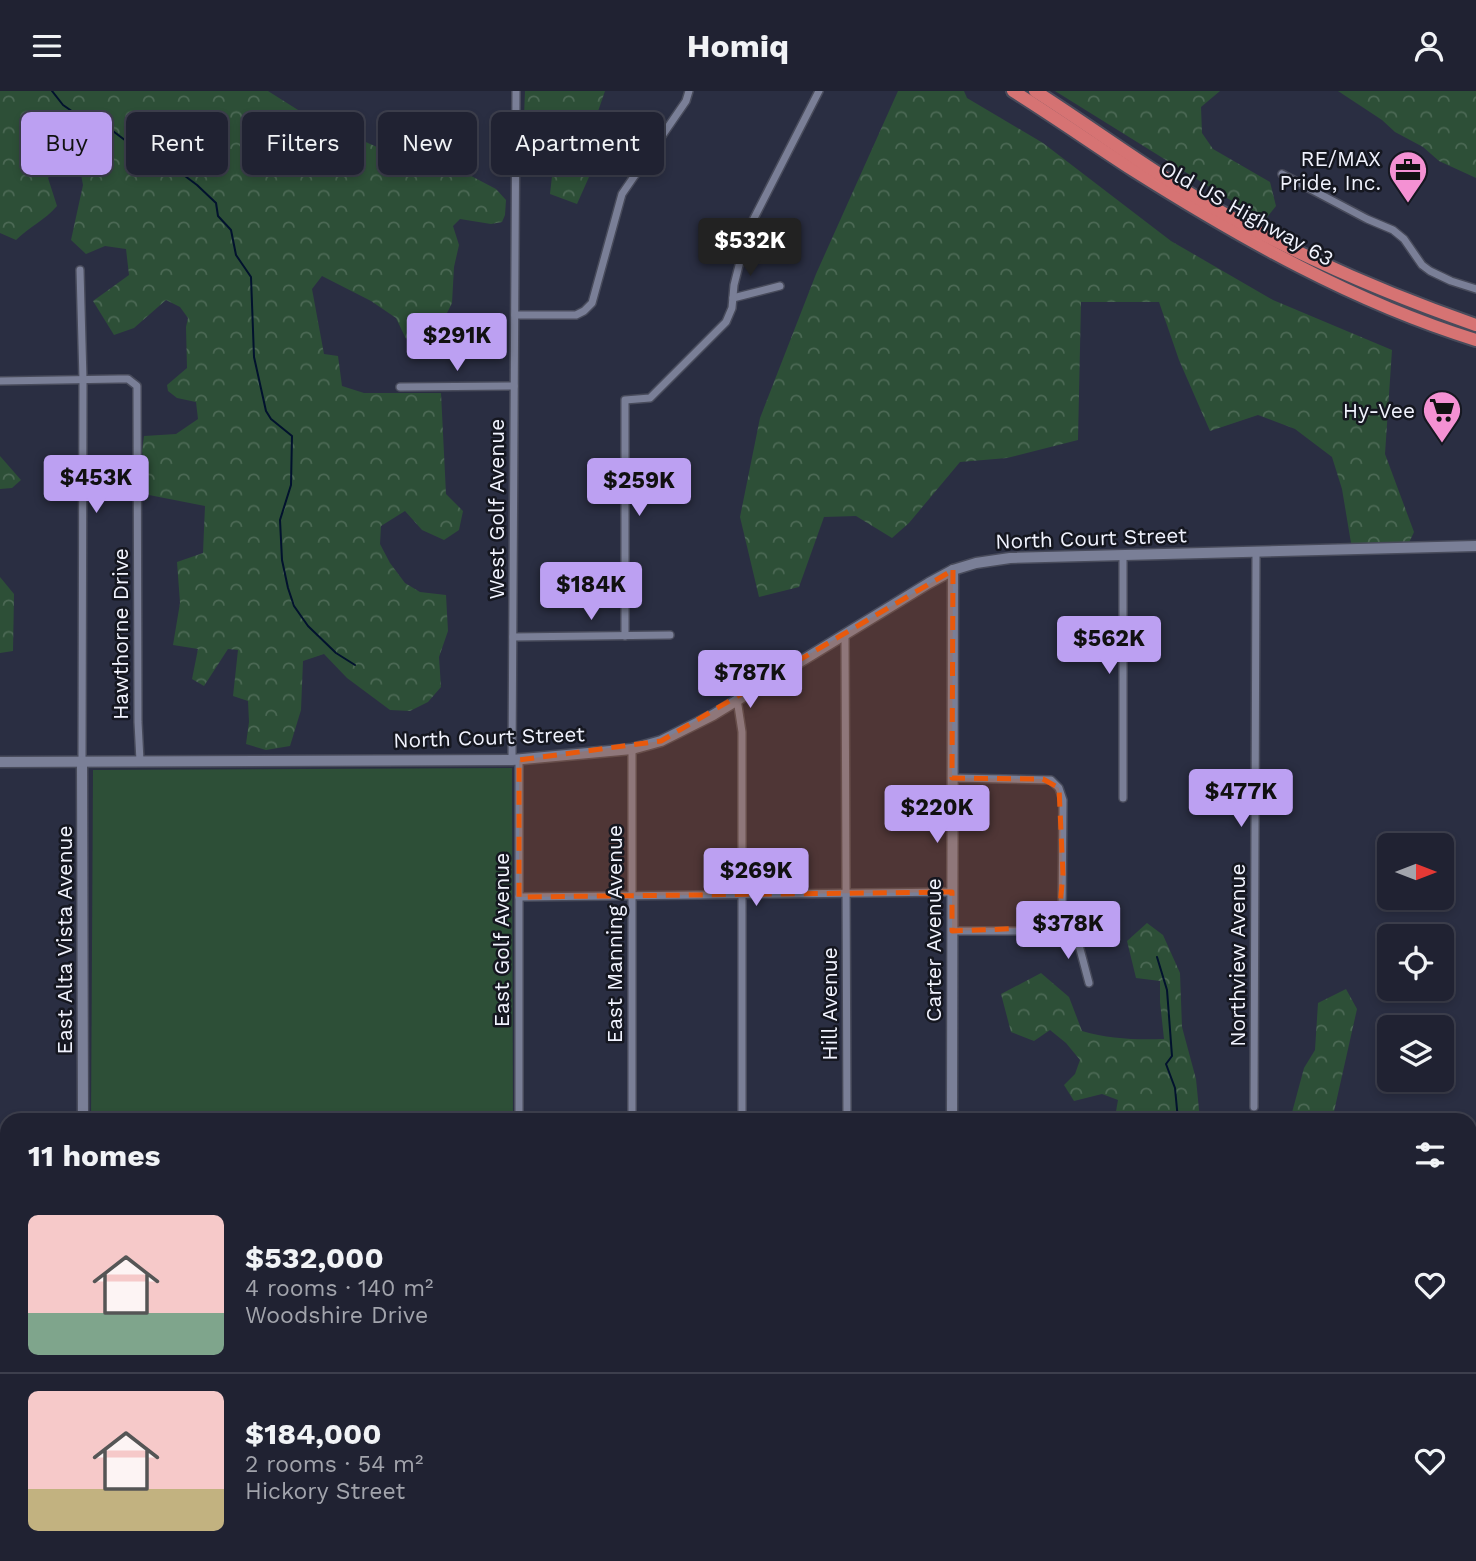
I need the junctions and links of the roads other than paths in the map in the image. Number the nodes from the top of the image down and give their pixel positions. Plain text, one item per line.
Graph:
1 (516, 91) edge
2 (689, 91) edge
3 (819, 91) edge
4 (1013, 91) edge
5 (1035, 91) edge
6 (1282, 174) dead end
7 (80, 270) dead end
8 (780, 286) dead end
9 (1476, 289) edge
10 (733, 298) junction
11 (514, 315) junction
12 (1476, 325) edge
13 (1476, 339) edge
14 (83, 380) junction
15 (0, 381) edge
16 (514, 386) junction
17 (400, 387) dead end
18 (1476, 546) edge
19 (1256, 552) junction
20 (1123, 555) junction
21 (953, 571) junction
22 (670, 635) dead end
23 (625, 636) junction
24 (845, 636) junction
25 (513, 637) junction
26 (737, 699) junction
27 (632, 749) junction
28 (516, 760) junction
29 (82, 761) junction
30 (140, 761) junction
31 (0, 762) edge
32 (952, 778) junction
33 (1122, 798) dead end
34 (952, 892) junction
35 (846, 893) junction
36 (742, 894) junction
37 (632, 895) junction
38 (519, 897) junction
39 (1058, 927) junction
40 (952, 931) junction
41 (1089, 983) dead end
42 (1254, 1107) dead end
43 (83, 1113) edge
44 (519, 1113) edge
45 (632, 1113) edge
46 (742, 1113) edge
47 (847, 1113) edge
48 (952, 1113) edge

1 - 11 street, West Golf Avenue
2 - 11 street
3 - 10 street
4 - 13 highway, Old US Highway 63
5 - 12 highway
6 - 9 street
7 - 14 street
8 - 10 street
10 - 23 street
11 - 16 street, West Golf Avenue
14 - 15 street
14 - 29 street
14 - 30 street, Hawthorne Drive
16 - 17 street
16 - 25 street, West Golf Avenue
18 - 19 main road, North Court Street
19 - 20 main road, North Court Street
19 - 42 street, Northview Avenue
20 - 21 main road, North Court Street
20 - 33 street
21 - 24 main road, North Court Street
21 - 32 main road, Carter Avenue
22 - 23 street
23 - 25 street
24 - 26 main road, North Court Street
24 - 35 street, Hill Avenue
25 - 28 street, West Golf Avenue
26 - 27 main road, North Court Street
26 - 36 street
27 - 28 main road, North Court Street
27 - 37 street, East Manning Avenue
28 - 30 main road, North Court Street
28 - 38 street, East Golf Avenue
29 - 30 main road, North Court Street
29 - 31 main road, North Court Street
29 - 43 main road, East Alta Vista Avenue
32 - 34 main road, Carter Avenue
32 - 39 street
34 - 35 street
34 - 40 main road, Carter Avenue
35 - 36 street
35 - 47 street, Hill Avenue
36 - 37 street
36 - 46 street
37 - 38 street
37 - 45 street, East Manning Avenue
38 - 44 street, East Golf Avenue
39 - 40 street
39 - 41 street
40 - 48 main road, Carter Avenue

